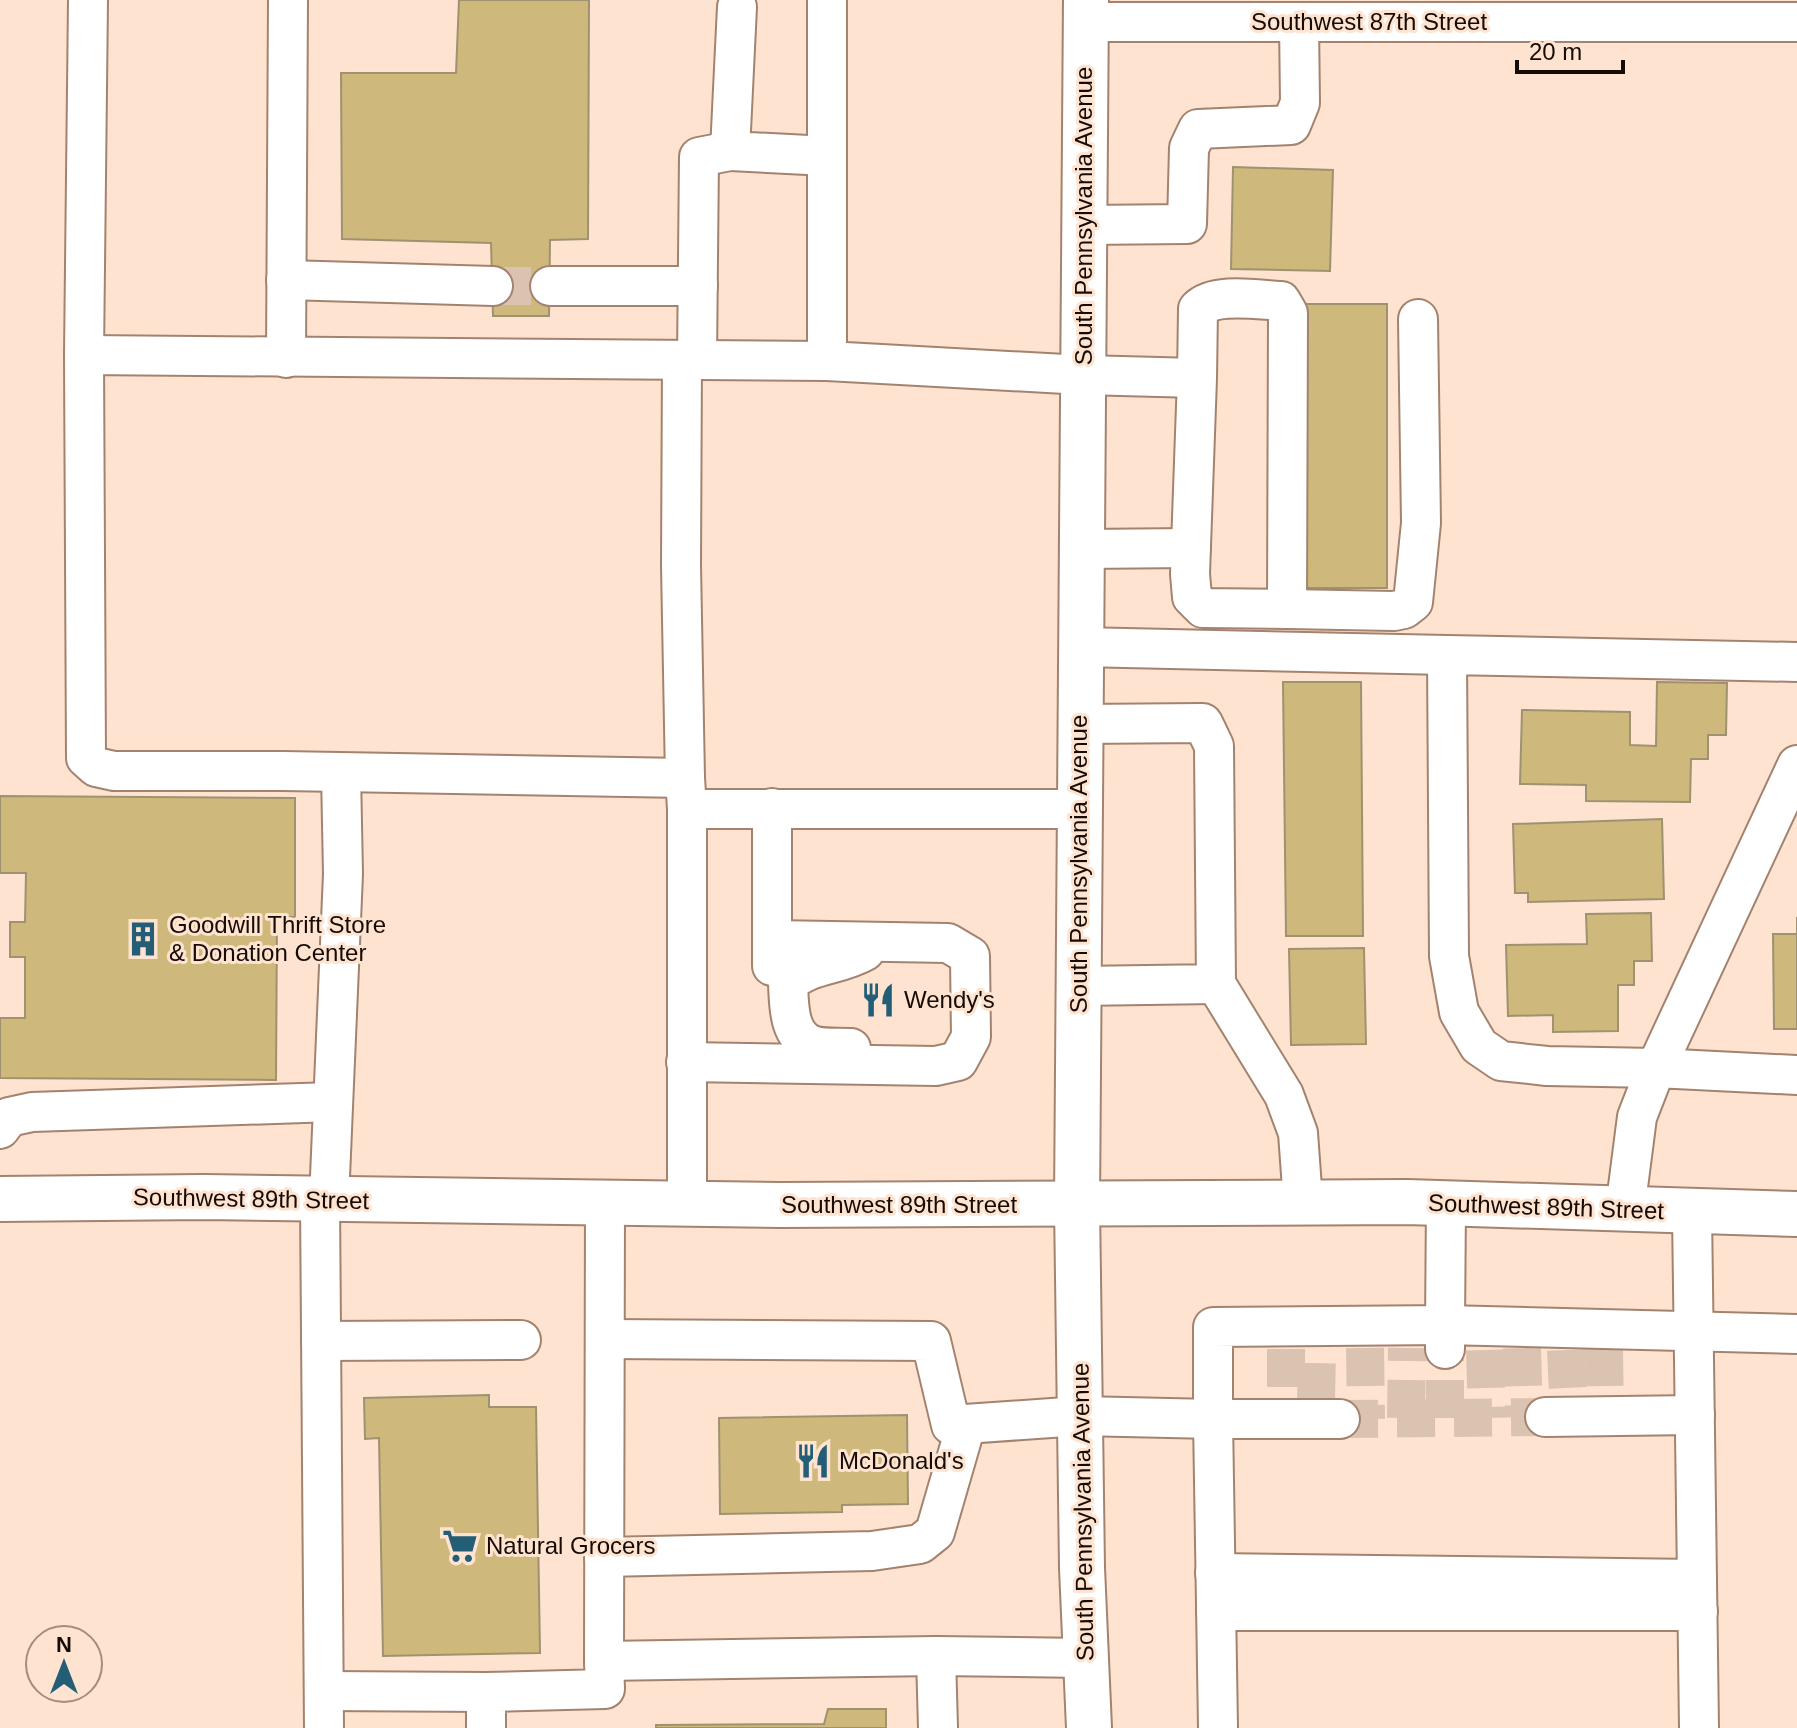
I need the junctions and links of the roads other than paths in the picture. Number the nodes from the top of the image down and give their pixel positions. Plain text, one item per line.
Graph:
1 (88, 0) edge
2 (288, 0) edge
3 (827, 0) edge
4 (737, 7) dead end
5 (1086, 11) edge
6 (1299, 22) junction
7 (1797, 22) edge
8 (730, 151) junction
9 (827, 156) junction
10 (1084, 225) junction
11 (286, 280) junction
12 (493, 286) tunnel mouth
13 (550, 286) tunnel mouth
14 (698, 286) junction
15 (1418, 319) dead end
16 (84, 355) junction
17 (286, 358) junction
18 (689, 360) junction
19 (827, 361) junction
20 (1083, 375) junction
21 (1197, 378) junction
22 (1191, 548) junction
23 (1081, 549) junction
24 (1287, 609) junction
25 (1080, 647) junction
26 (1447, 655) junction
27 (1797, 662) edge
28 (1080, 724) junction
29 (1797, 765) edge
30 (341, 773) junction
31 (686, 794) junction
32 (772, 808) junction
33 (1079, 809) junction
34 (1782, 834) edge
35 (773, 940) junction
36 (877, 943) junction
37 (1216, 984) junction
38 (1078, 986) junction
39 (686, 1062) junction
40 (771, 1065) junction
41 (936, 1066) junction
42 (1656, 1068) junction
43 (1797, 1075) edge
44 (333, 1102) junction
45 (0, 1129) edge
46 (0, 1199) edge
47 (324, 1200) junction
48 (1303, 1202) junction
49 (605, 1204) junction
50 (1077, 1204) junction
51 (1446, 1204) junction
52 (687, 1205) junction
53 (1625, 1210) junction
54 (1692, 1212) junction
55 (1797, 1214) edge
56 (1695, 1330) junction
57 (1797, 1334) edge
58 (1445, 1337) junction
59 (605, 1339) junction
60 (521, 1340) dead end
61 (321, 1341) junction
62 (1309, 1411) tunnel mouth
63 (1695, 1415) junction
64 (1080, 1416) junction
65 (1545, 1417) tunnel mouth
66 (1213, 1419) junction
67 (958, 1425) junction
68 (604, 1557) junction
69 (1215, 1573) junction
70 (1698, 1595) junction
71 (1216, 1611) junction
72 (936, 1656) junction
73 (1085, 1658) junction
74 (604, 1661) junction
75 (324, 1710) edge
76 (486, 1710) edge
77 (938, 1728) edge
78 (1089, 1728) edge
79 (1218, 1728) edge
80 (1699, 1728) edge

1 - 16 street
2 - 11 street
3 - 9 street
4 - 8 street
5 - 6 street, Southwest 87th Street
5 - 10 main road, South Pennsylvania Avenue
6 - 7 street, Southwest 87th Street
6 - 10 street
8 - 9 street
8 - 14 street
9 - 19 street
10 - 20 main road, South Pennsylvania Avenue
11 - 12 street
11 - 17 street
13 - 14 street
14 - 18 street
15 - 24 street
16 - 17 street
16 - 30 street
17 - 18 street
18 - 19 street
18 - 31 street
19 - 20 street
20 - 21 street
20 - 23 main road, South Pennsylvania Avenue
21 - 22 street
21 - 24 street
22 - 23 street
22 - 24 street
23 - 25 main road, South Pennsylvania Avenue
25 - 26 street
25 - 28 main road, South Pennsylvania Avenue
26 - 27 street
26 - 42 street
28 - 33 main road, South Pennsylvania Avenue
28 - 37 street
29 - 34 street
30 - 31 street
30 - 44 street
31 - 32 street
31 - 39 street
32 - 33 street
32 - 35 street
33 - 38 main road, South Pennsylvania Avenue
34 - 42 street
35 - 36 street
35 - 40 street
36 - 41 street
36 - 41 street
37 - 38 street
37 - 48 street
38 - 50 main road, South Pennsylvania Avenue
39 - 40 street
39 - 52 street
40 - 41 street
42 - 43 street
42 - 53 street
44 - 45 street
44 - 47 street
46 - 47 main road, Southwest 89th Street
47 - 49 main road, Southwest 89th Street
47 - 61 street
48 - 50 main road, Southwest 89th Street
48 - 51 main road, Southwest 89th Street
49 - 52 main road, Southwest 89th Street
49 - 59 street
50 - 52 main road, Southwest 89th Street
50 - 64 main road, South Pennsylvania Avenue
51 - 53 main road, Southwest 89th Street
51 - 58 street
53 - 54 main road, Southwest 89th Street
54 - 55 main road, Southwest 89th Street
54 - 56 street
56 - 57 street
56 - 58 street
56 - 63 street
58 - 66 street
59 - 67 street
59 - 68 street
60 - 61 street
61 - 75 street
62 - 66 street
63 - 65 street
63 - 70 street
64 - 66 street
64 - 67 street
64 - 73 main road, South Pennsylvania Avenue
66 - 69 street
67 - 68 street
68 - 74 street
69 - 70 street
69 - 71 street
70 - 71 street
70 - 80 street
71 - 79 street
72 - 73 street
72 - 74 street
72 - 77 street
73 - 78 main road, South Pennsylvania Avenue
74 - 76 street
75 - 76 street

